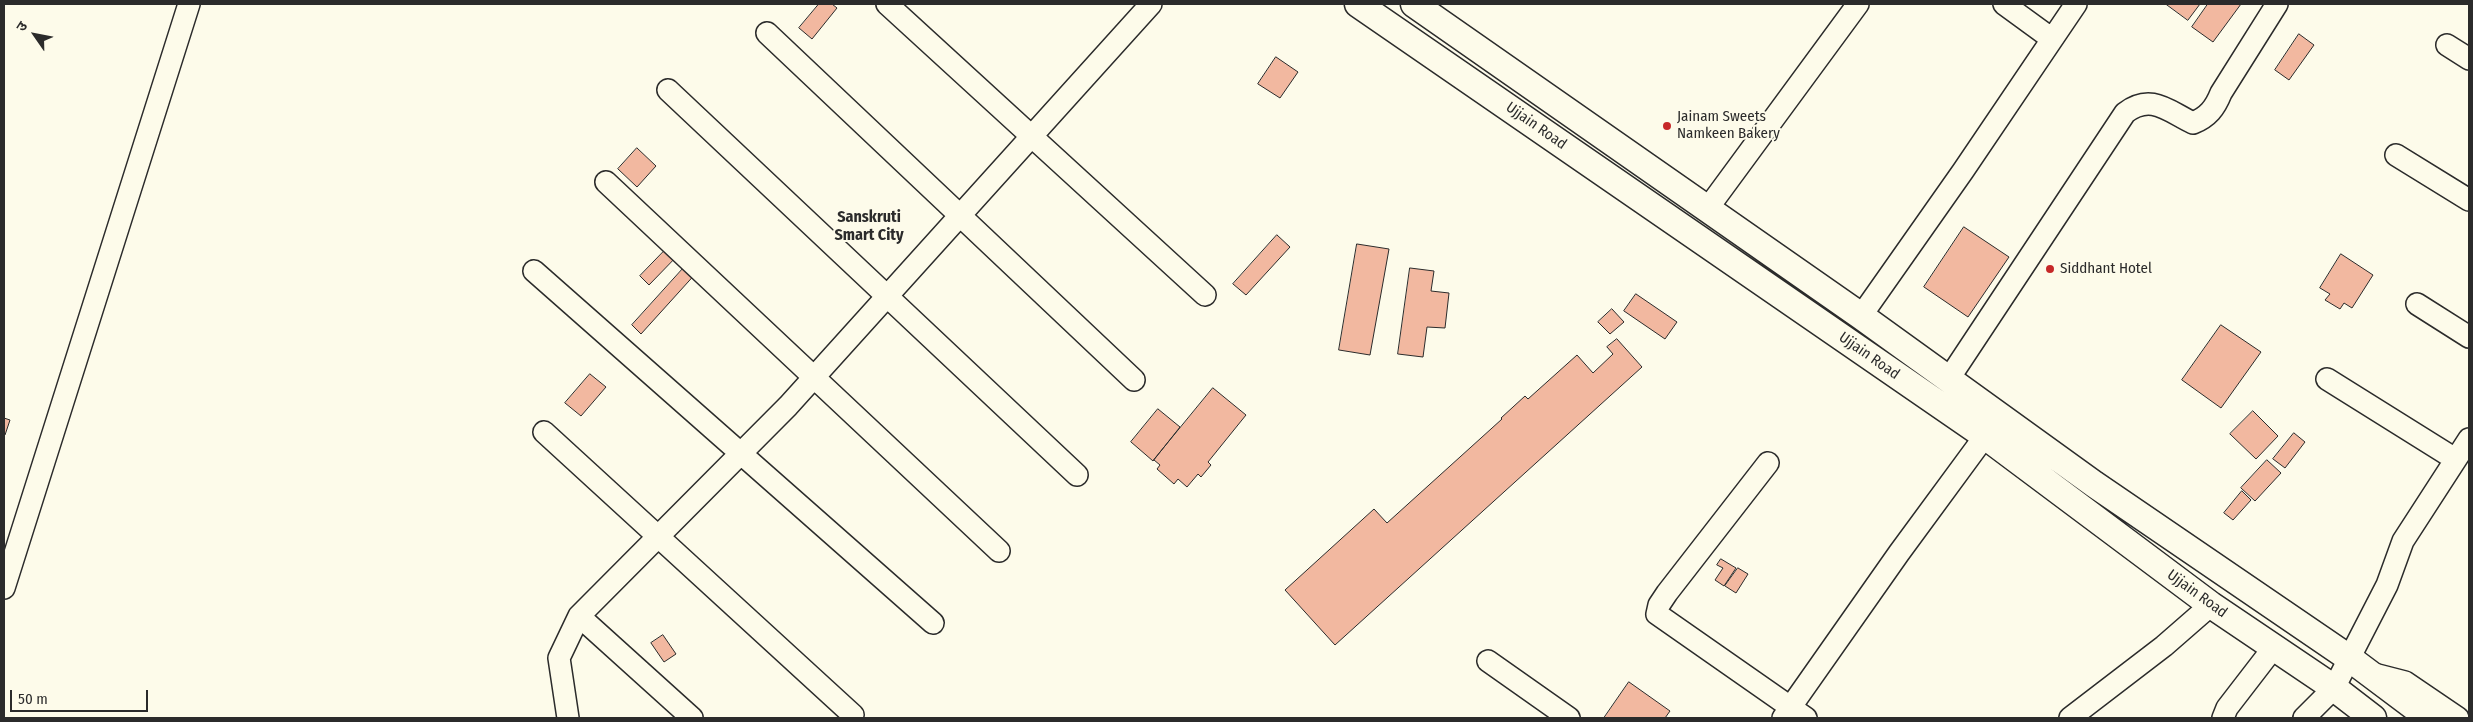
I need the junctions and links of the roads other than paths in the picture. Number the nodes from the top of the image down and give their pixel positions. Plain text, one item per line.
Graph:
1 (189, 4) edge
2 (887, 4) edge
3 (1151, 4) edge
4 (1358, 4) edge
5 (1414, 4) edge
6 (1858, 4) edge
7 (2004, 4) edge
8 (2076, 4) edge
9 (2277, 4) edge
10 (767, 33) dead end
11 (2052, 39) junction
12 (2447, 45) dead end
13 (2469, 59) edge
14 (668, 90) dead end
15 (1032, 136) junction
16 (2396, 155) dead end
17 (606, 182) dead end
18 (2469, 200) edge
19 (1708, 208) junction
20 (960, 215) junction
21 (534, 270) dead end
22 (887, 296) junction
23 (1205, 296) dead end
24 (2417, 304) dead end
25 (1861, 316) junction
26 (2469, 337) edge
27 (814, 377) junction
28 (2327, 379) dead end
29 (1134, 380) dead end
30 (1948, 380) junction
31 (544, 432) dead end
32 (1985, 436) junction
33 (2469, 439) edge
34 (741, 453) junction
35 (2455, 459) junction
36 (1768, 463) dead end
37 (1077, 475) dead end
38 (658, 537) junction
39 (1000, 551) dead end
40 (4, 588) edge
41 (2211, 605) junction
42 (579, 616) junction
43 (933, 624) dead end
44 (2274, 646) junction
45 (1488, 661) dead end
46 (2358, 665) junction
47 (2344, 703) edge
48 (1545, 712) edge
49 (853, 715) dead end
50 (1793, 715) edge
51 (568, 718) edge
52 (692, 718) edge
53 (1569, 718) edge
54 (2070, 718) edge
55 (2223, 718) edge
56 (2304, 718) edge
57 (2374, 718) edge
58 (2429, 718) edge
59 (2458, 718) edge

1 - 40 street
2 - 15 street
3 - 15 street
4 - 32 main road, Ujjain Road
5 - 19 main road, Ujjain Road
6 - 19 street
7 - 11 street
8 - 11 street
9 - 30 street
10 - 20 street
11 - 25 street
12 - 13 street
14 - 22 street
15 - 20 street
15 - 23 street
16 - 18 street
17 - 27 street
19 - 25 main road, Ujjain Road
20 - 22 street
20 - 29 street
21 - 34 street
22 - 27 street
22 - 37 street
24 - 26 street
25 - 30 main road, Ujjain Road
27 - 34 street
27 - 39 street
28 - 35 street
30 - 46 main road, Ujjain Road
31 - 38 street
32 - 41 main road, Ujjain Road
32 - 50 street
33 - 35 street
34 - 38 street
34 - 43 street
35 - 46 street
36 - 50 street
38 - 42 street
38 - 49 street
41 - 44 main road, Ujjain Road
41 - 54 street
42 - 51 street
42 - 52 street
44 - 47 main road, Ujjain Road
44 - 55 street
45 - 48 street
46 - 47 street
46 - 58 main road, Ujjain Road
46 - 59 street
47 - 56 street
47 - 57 main road, Ujjain Road
48 - 53 street

